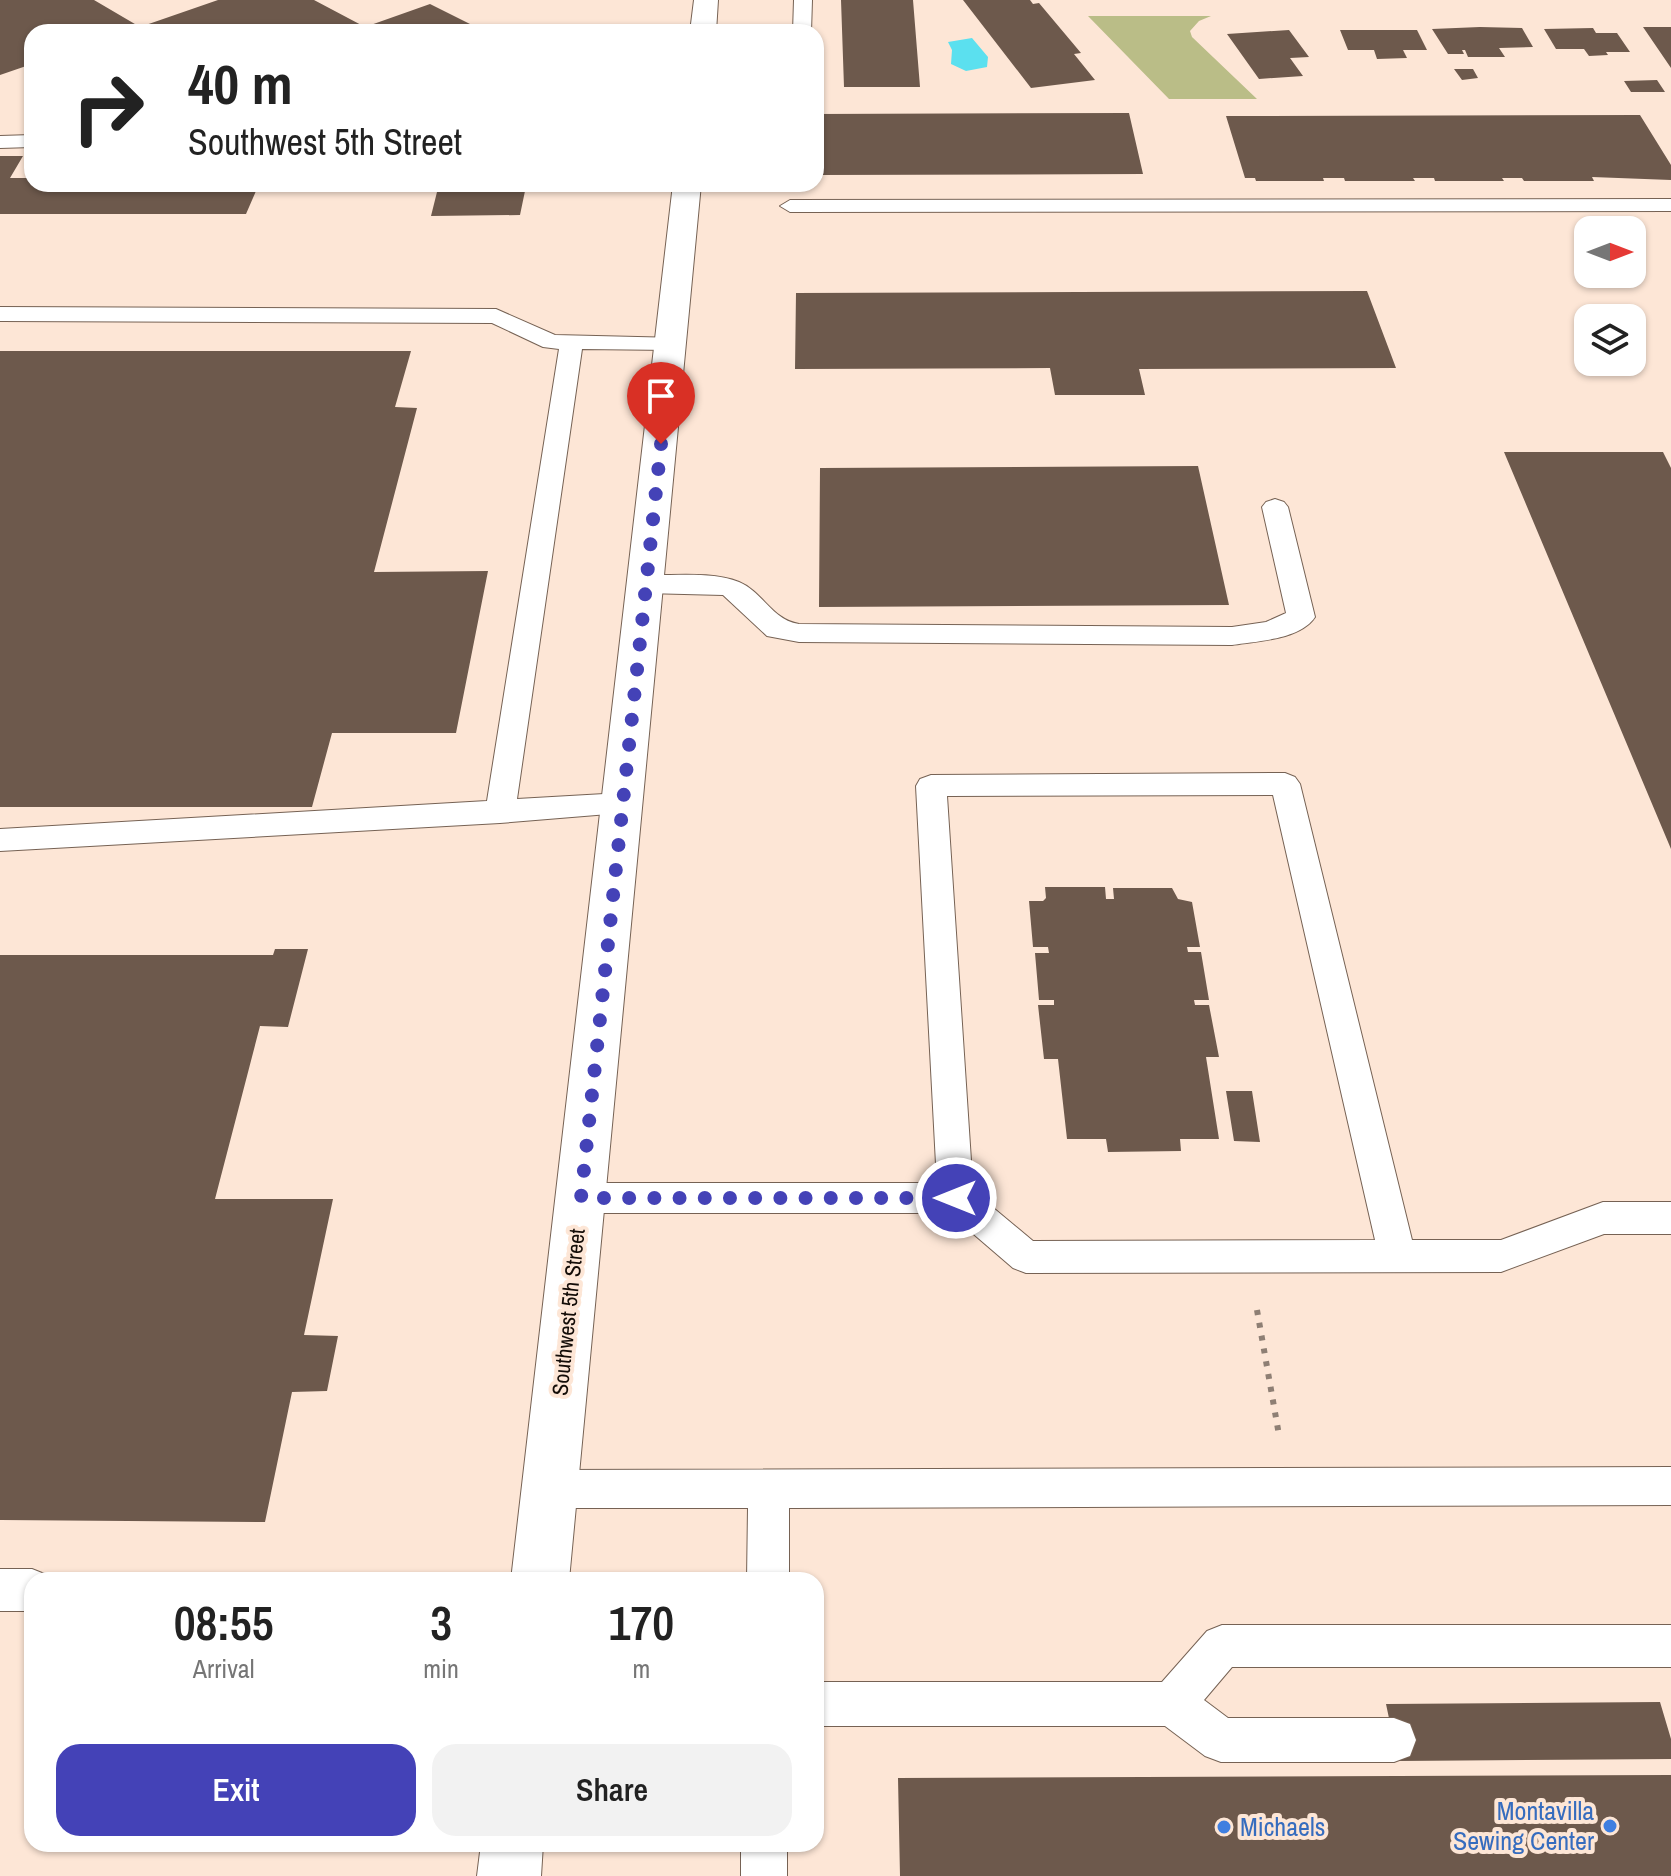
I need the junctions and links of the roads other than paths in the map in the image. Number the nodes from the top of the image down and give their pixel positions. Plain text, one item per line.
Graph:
1 (706, 0) edge
2 (803, 0) edge
3 (704, 24) edge
4 (802, 24) edge
5 (24, 141) edge
6 (0, 142) edge
7 (686, 192) edge
8 (1671, 205) edge
9 (790, 206) dead end
10 (0, 314) edge
11 (571, 343) junction
12 (671, 343) junction
13 (1275, 507) dead end
14 (645, 584) junction
15 (622, 804) junction
16 (500, 812) junction
17 (0, 840) edge
18 (581, 1198) junction
19 (956, 1198) junction
20 (1671, 1218) edge
21 (1397, 1255) junction
22 (1671, 1486) edge
23 (549, 1489) junction
24 (769, 1489) junction
25 (541, 1572) edge
26 (768, 1572) edge
27 (0, 1590) edge
28 (24, 1590) edge
29 (1671, 1646) edge
30 (824, 1704) edge
31 (1172, 1704) junction
32 (1394, 1740) dead end
33 (511, 1852) edge
34 (764, 1852) edge
35 (509, 1876) edge
36 (764, 1876) edge

1 - 3 street
2 - 4 lane
5 - 6 lane
7 - 12 street, Southwest 5th Street
8 - 9 lane
10 - 11 lane
11 - 12 lane
11 - 16 lane
12 - 14 street, Southwest 5th Street
13 - 14 lane
14 - 15 street, Southwest 5th Street
15 - 16 lane
15 - 18 street, Southwest 5th Street
16 - 17 lane
18 - 19 lane
18 - 23 street, Southwest 5th Street
19 - 21 lane
19 - 21 lane
20 - 21 lane
22 - 24 lane
23 - 24 lane
23 - 25 street, Southwest 5th Street
24 - 26 lane
27 - 28 lane
29 - 31 lane
30 - 31 lane
31 - 32 lane
33 - 35 street
34 - 36 lane

